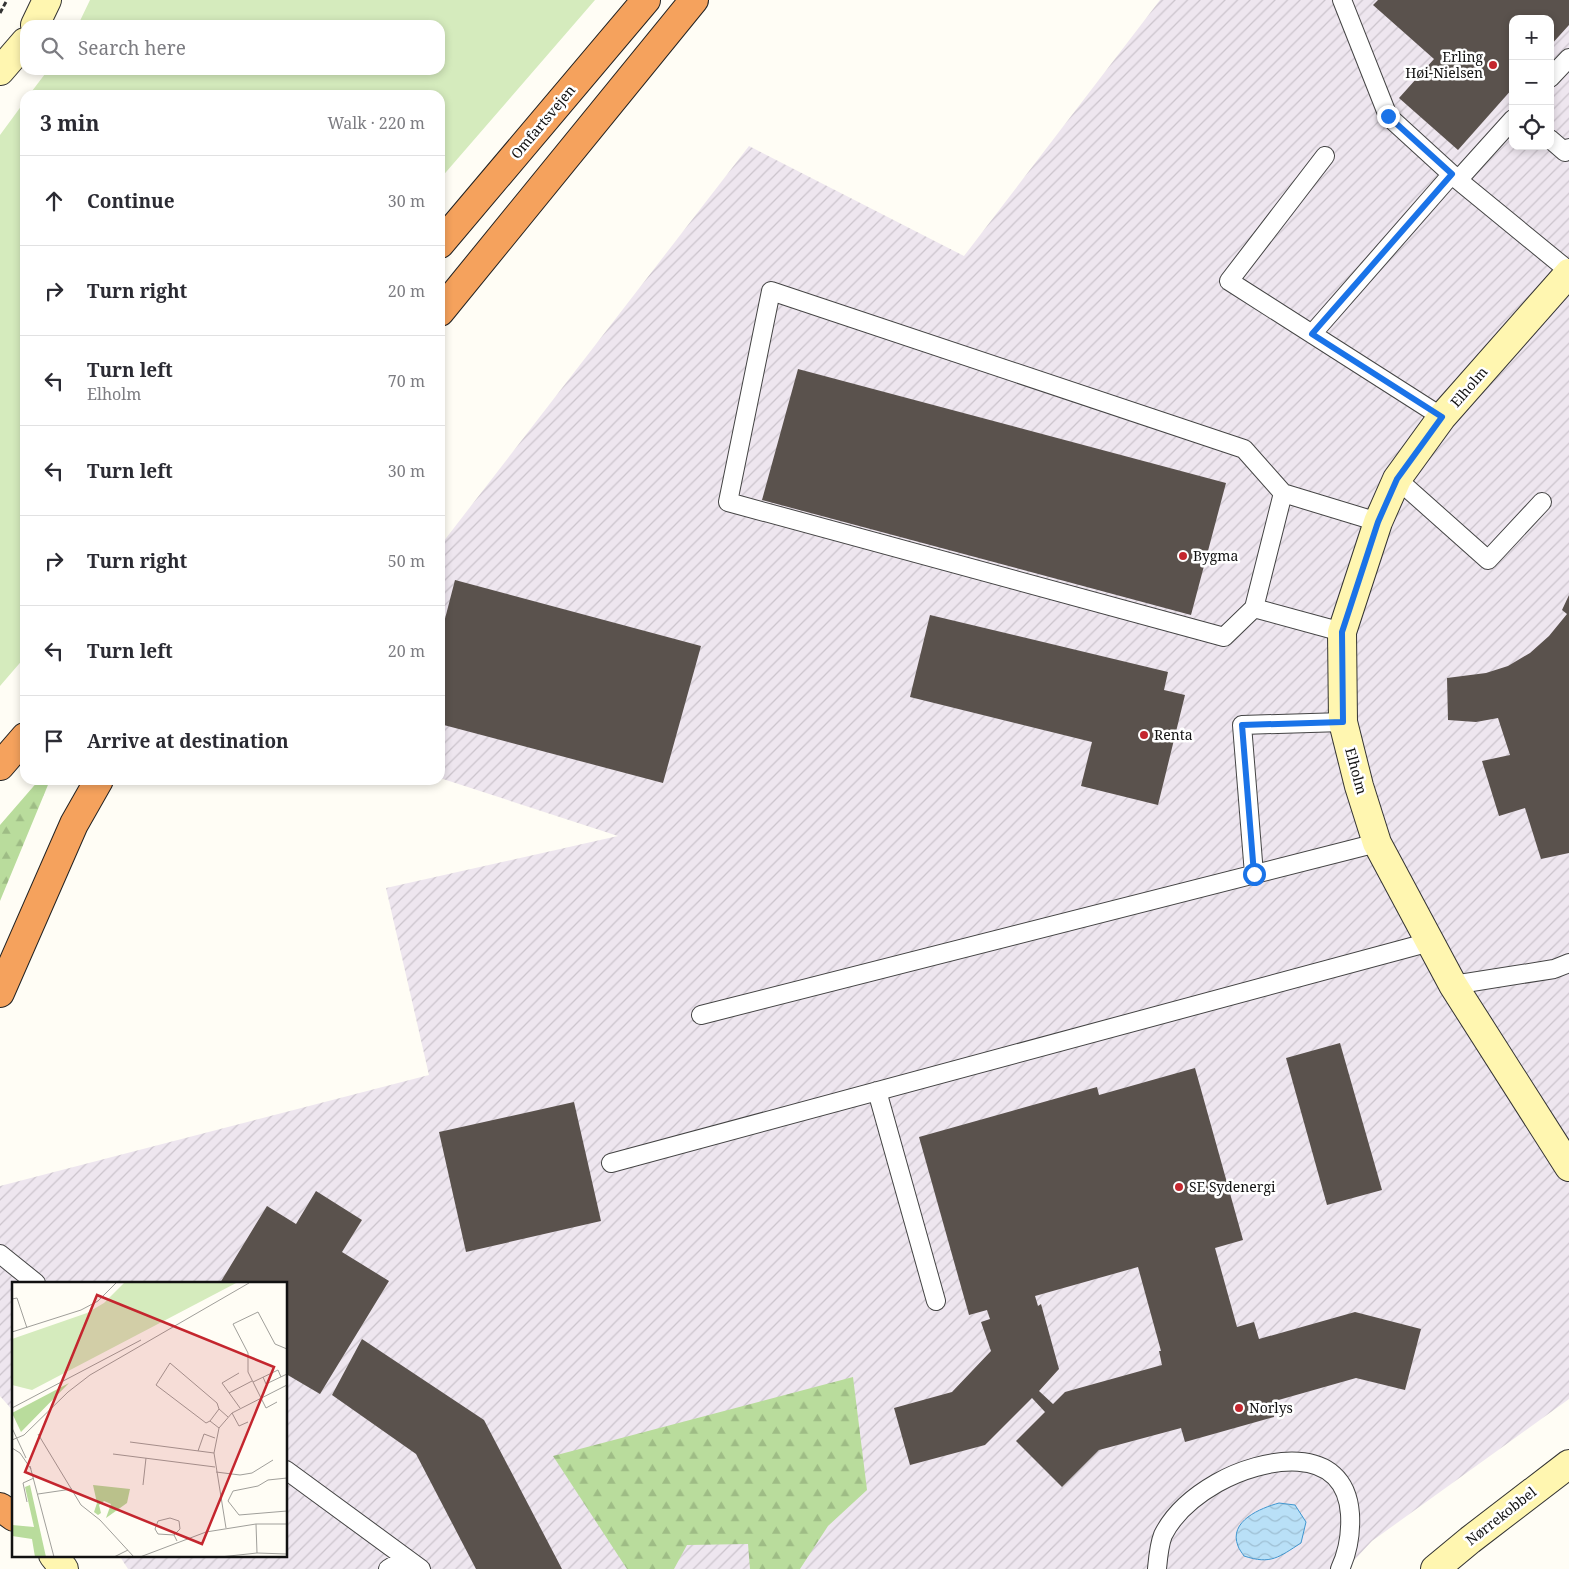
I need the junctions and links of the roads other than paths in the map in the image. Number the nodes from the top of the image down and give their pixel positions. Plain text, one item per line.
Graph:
1 (46, 0) edge
2 (646, 0) edge
3 (694, 0) edge
4 (1342, 0) edge
5 (37, 20) edge
6 (20, 48) edge
7 (1569, 58) edge
8 (0, 71) edge
9 (1554, 74) edge
10 (1509, 123) edge
11 (1554, 142) edge
12 (1569, 148) edge
13 (1325, 156) dead end
14 (1455, 177) junction
15 (445, 238) edge
16 (1569, 272) edge
17 (445, 306) edge
18 (1312, 334) junction
19 (1442, 417) junction
20 (1397, 479) junction
21 (1284, 493) junction
22 (1542, 502) dead end
23 (1378, 522) junction
24 (1254, 608) junction
25 (1342, 632) junction
26 (1343, 722) junction
27 (20, 743) edge
28 (0, 766) edge
29 (96, 785) edge
30 (1378, 843) junction
31 (1254, 874) junction
32 (1430, 942) junction
33 (1569, 963) edge
34 (1454, 984) junction
35 (0, 993) edge
36 (701, 1015) dead end
37 (877, 1091) junction
38 (611, 1163) dead end
39 (1569, 1166) edge
40 (0, 1254) edge
41 (35, 1282) edge
42 (936, 1301) dead end
43 (1569, 1464) edge
44 (288, 1471) edge
45 (0, 1496) edge
46 (0, 1507) edge
47 (12, 1509) edge
48 (12, 1516) edge
49 (54, 1556) edge
50 (406, 1558) junction
51 (64, 1569) edge
52 (388, 1569) edge
53 (421, 1569) edge
54 (1158, 1569) edge
55 (1340, 1569) edge
56 (1435, 1569) edge

1 - 5 street
2 - 15 highway, Omfartsvejen
3 - 17 highway
4 - 14 lane
6 - 8 street
7 - 9 lane
10 - 14 lane
11 - 12 lane
13 - 18 lane
14 - 16 lane
14 - 18 lane
16 - 19 street, Elholm
18 - 19 lane
19 - 20 street, Elholm
20 - 22 lane
20 - 23 street, Elholm
21 - 23 lane
21 - 24 lane
21 - 24 lane
23 - 25 street, Elholm
24 - 25 lane
25 - 26 street, Elholm
26 - 30 street, Elholm
26 - 31 lane
27 - 28 highway
29 - 35 highway
30 - 31 lane
30 - 32 street, Elholm
31 - 36 lane
32 - 34 street, Elholm
32 - 37 lane
33 - 34 lane
34 - 39 street, Elholm
37 - 38 lane
37 - 42 lane
40 - 41 lane
43 - 56 street, Nørrekobbel
44 - 50 lane
45 - 47 street
46 - 48 highway
49 - 51 street
50 - 52 lane
50 - 53 lane
54 - 55 lane

